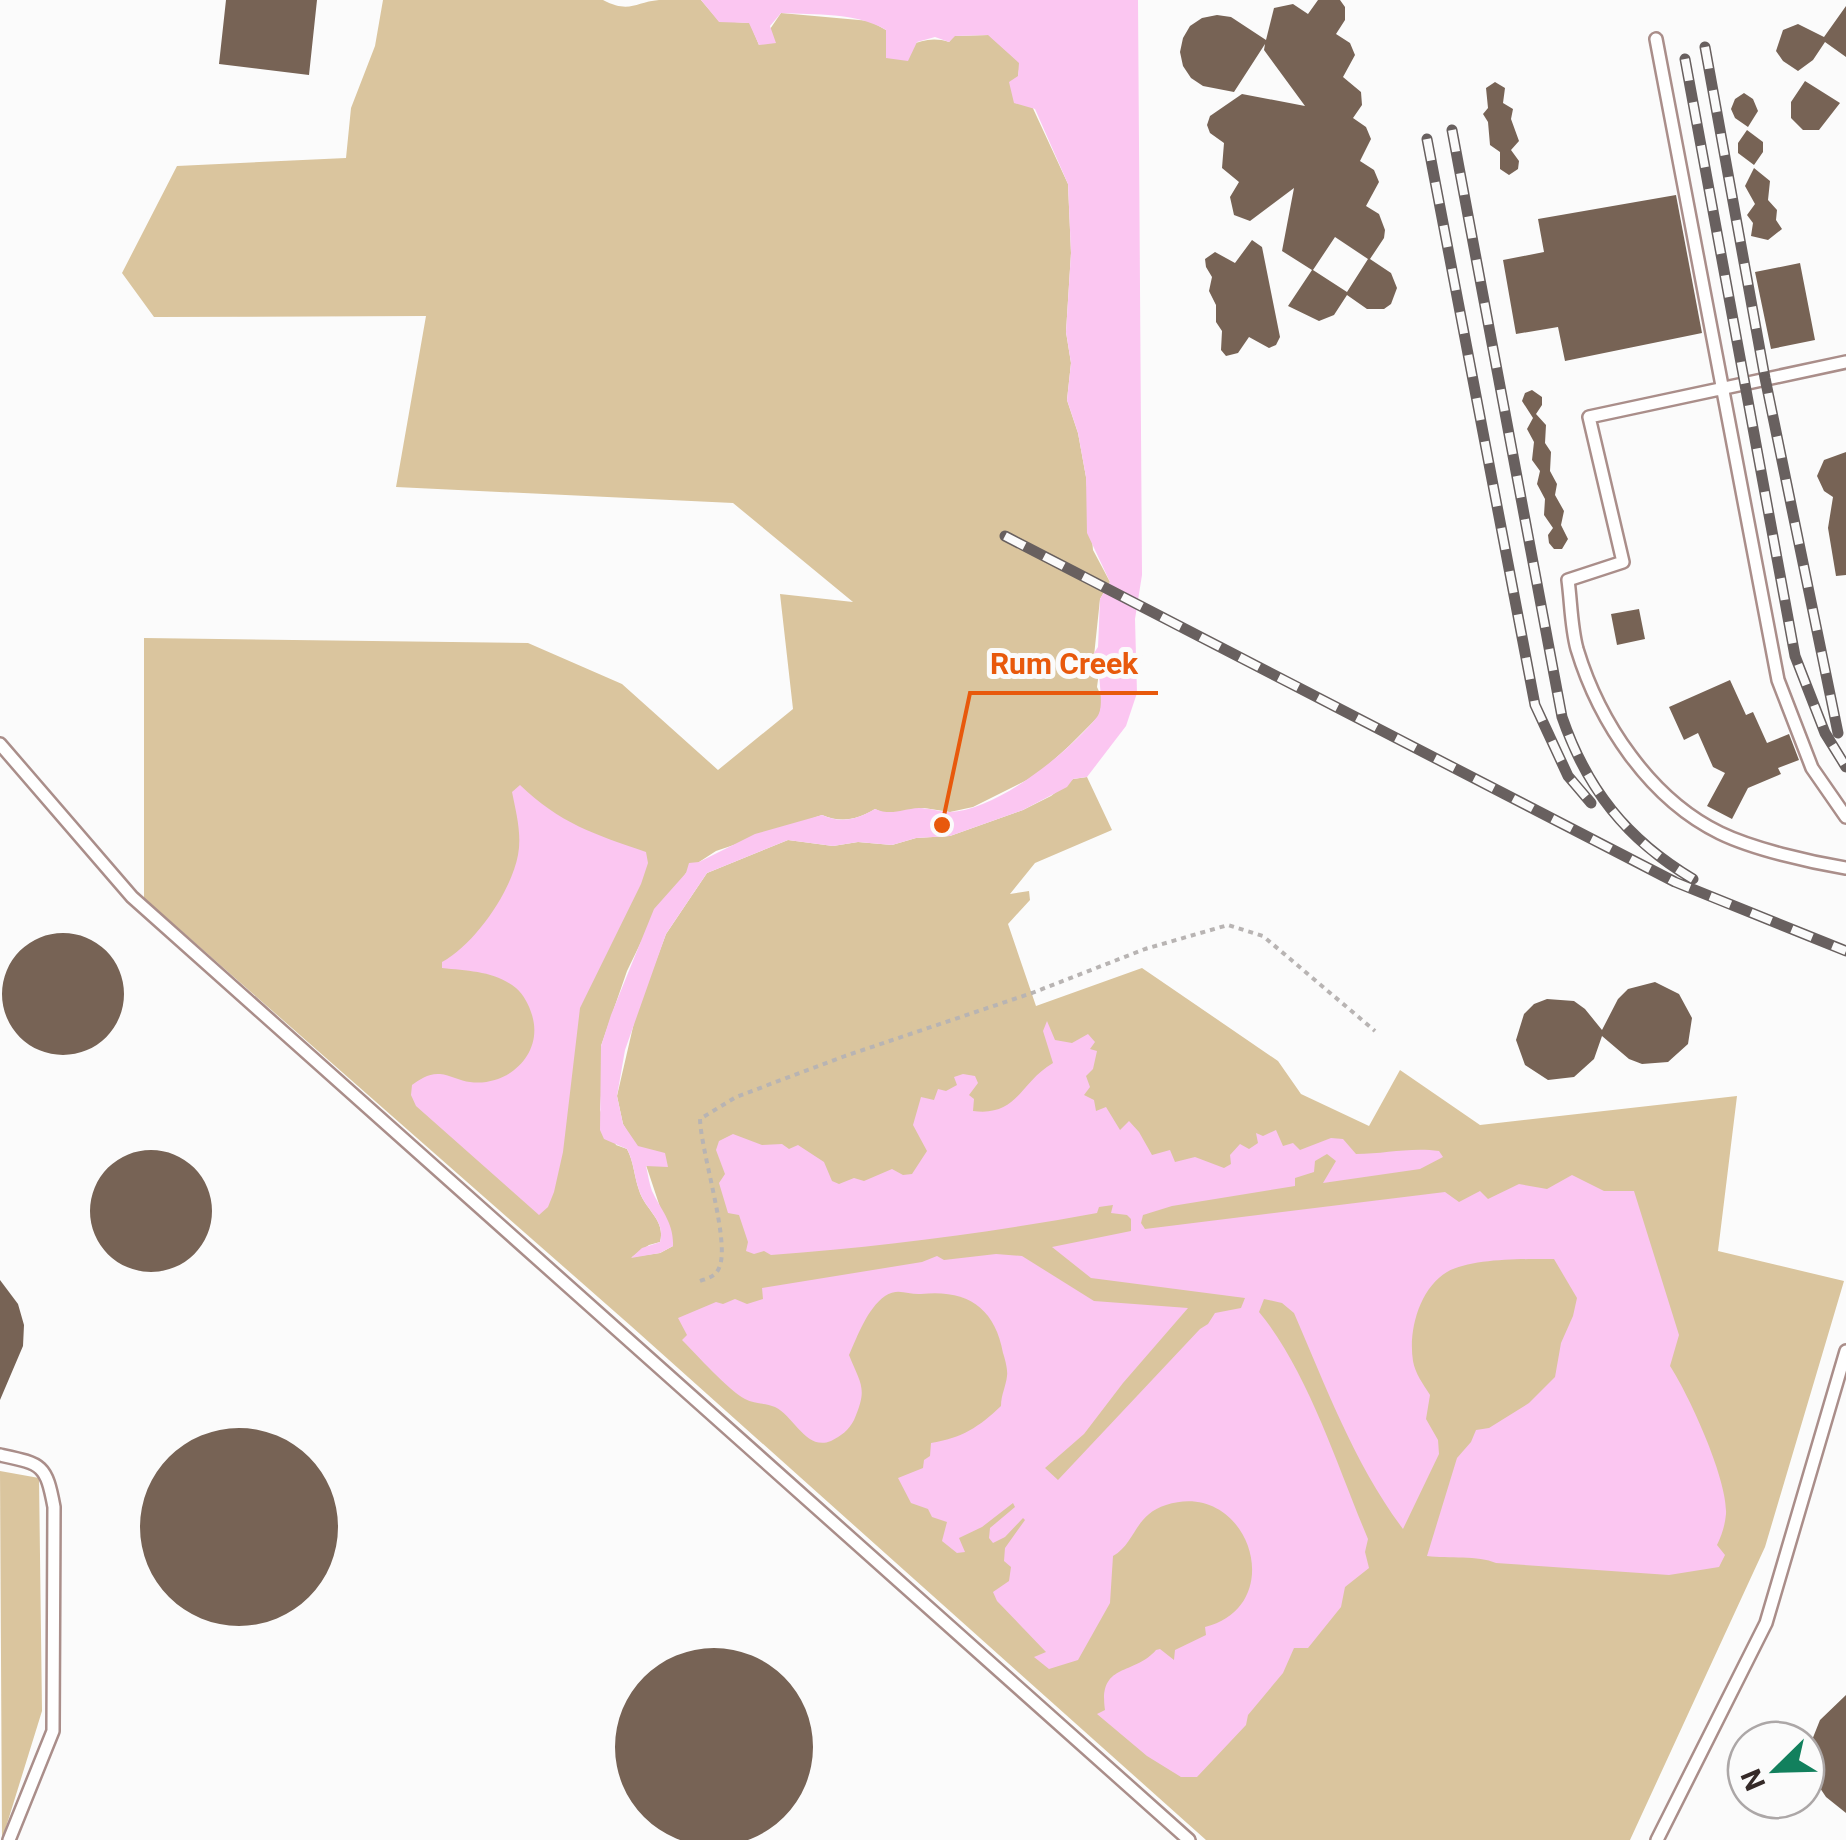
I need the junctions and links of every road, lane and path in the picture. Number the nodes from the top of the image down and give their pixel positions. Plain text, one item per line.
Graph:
1 (1656, 39) dead end
2 (1846, 362) edge
3 (1723, 386) junction
4 (0, 744) edge
5 (1846, 817) edge
6 (1846, 868) edge
7 (1375, 1031) dead end
8 (700, 1281) dead end
9 (1846, 1351) edge
10 (0, 1456) edge
11 (10, 1840) edge
12 (1188, 1840) edge
13 (1657, 1840) edge

1 - 3 lane
2 - 3 lane
3 - 5 lane
3 - 6 lane
4 - 12 lane
7 - 8 path
9 - 13 lane
10 - 11 lane

